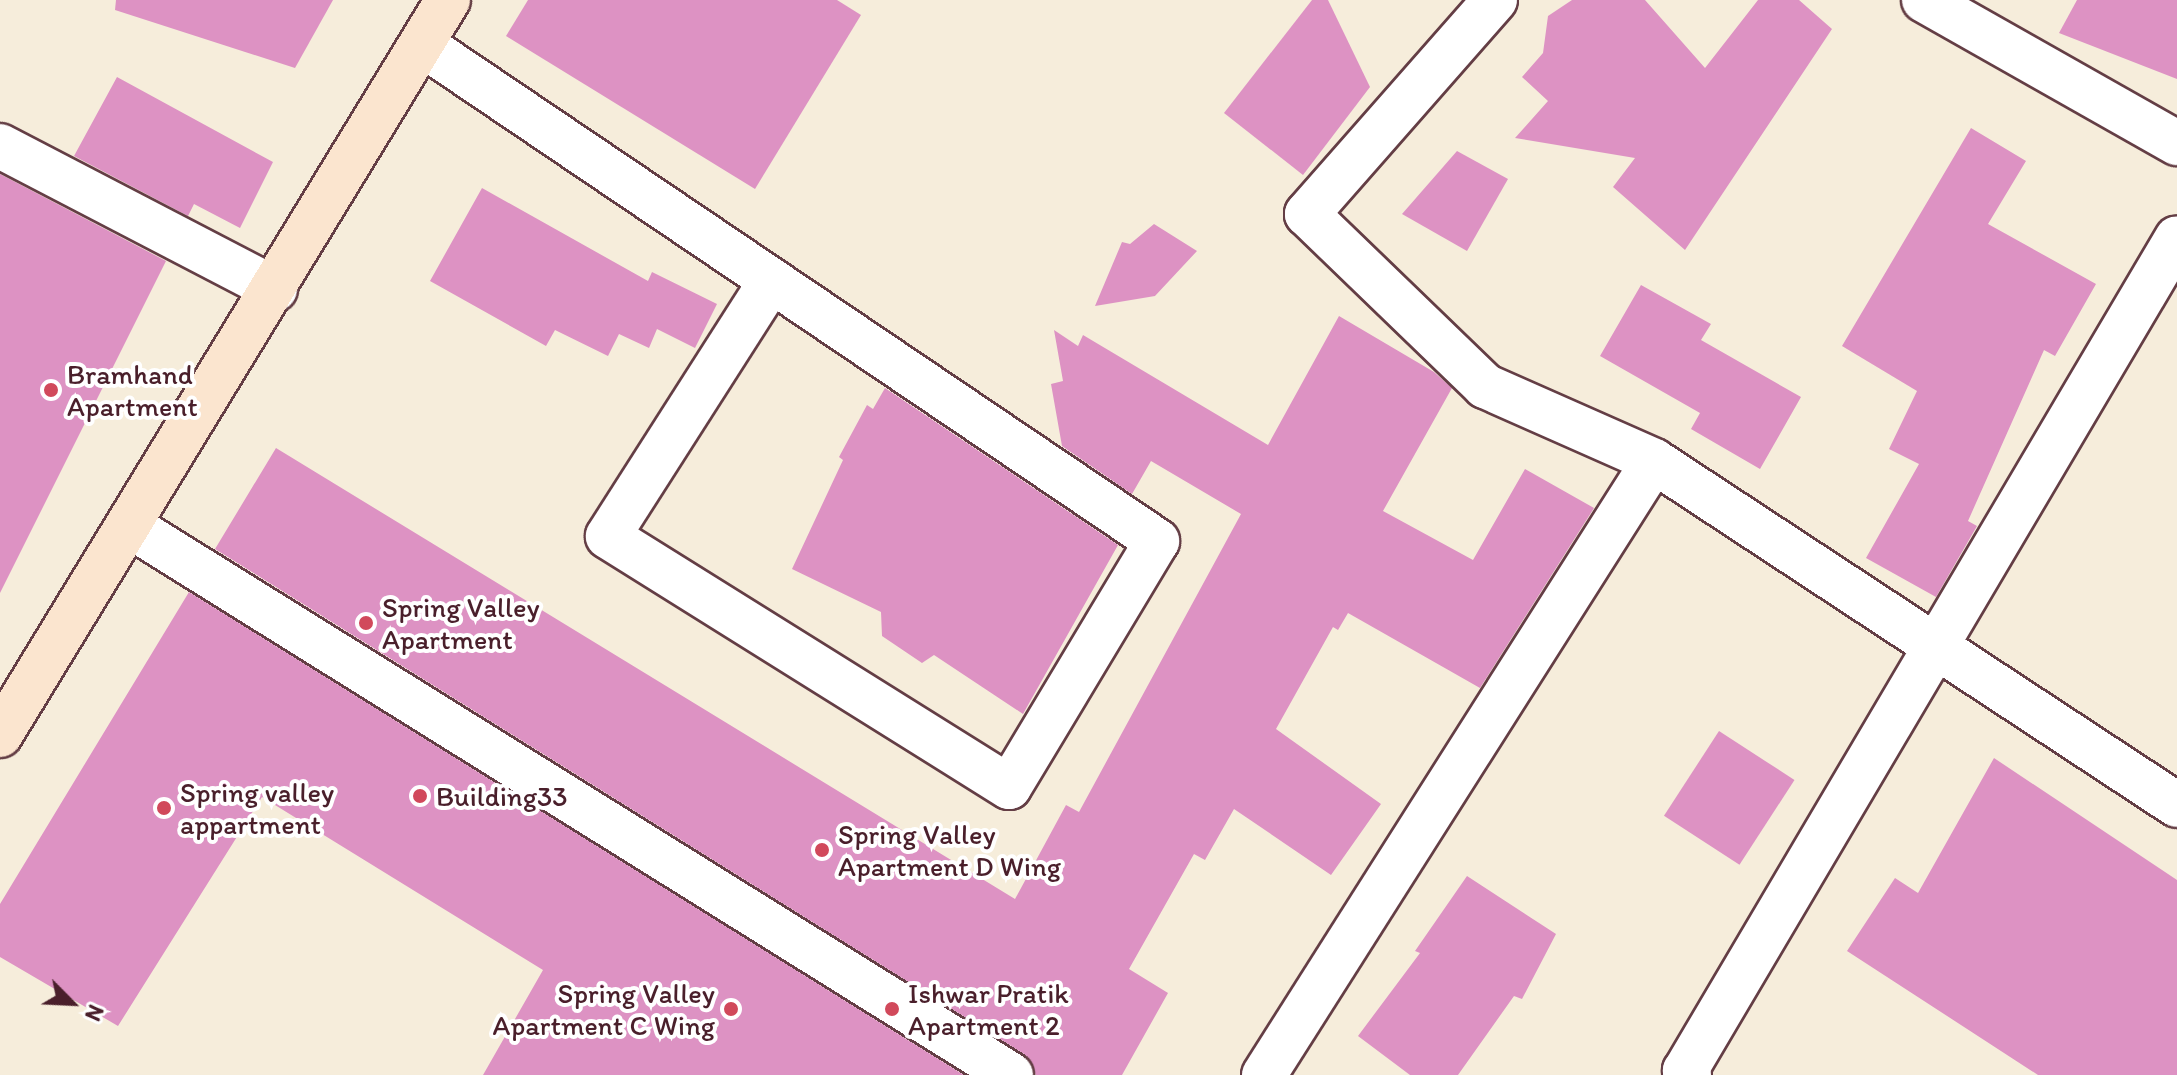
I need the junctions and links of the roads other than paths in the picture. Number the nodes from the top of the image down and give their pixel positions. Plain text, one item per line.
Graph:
1 (448, 0) edge
2 (1495, 0) edge
3 (1924, 0) edge
4 (423, 45) junction
5 (2177, 143) edge
6 (0, 146) edge
7 (2177, 238) edge
8 (771, 281) junction
9 (275, 289) junction
10 (1654, 461) junction
11 (130, 526) junction
12 (1937, 648) junction
13 (0, 735) edge
14 (2177, 805) edge
15 (1011, 1075) edge
16 (1264, 1075) edge
17 (1689, 1075) edge

1 - 4 street
2 - 10 street
3 - 5 street
4 - 8 street
4 - 9 street
6 - 9 street
7 - 12 street
8 - 8 street
9 - 11 street
10 - 12 street
10 - 16 street
11 - 13 street
11 - 15 street
12 - 14 street
12 - 17 street

